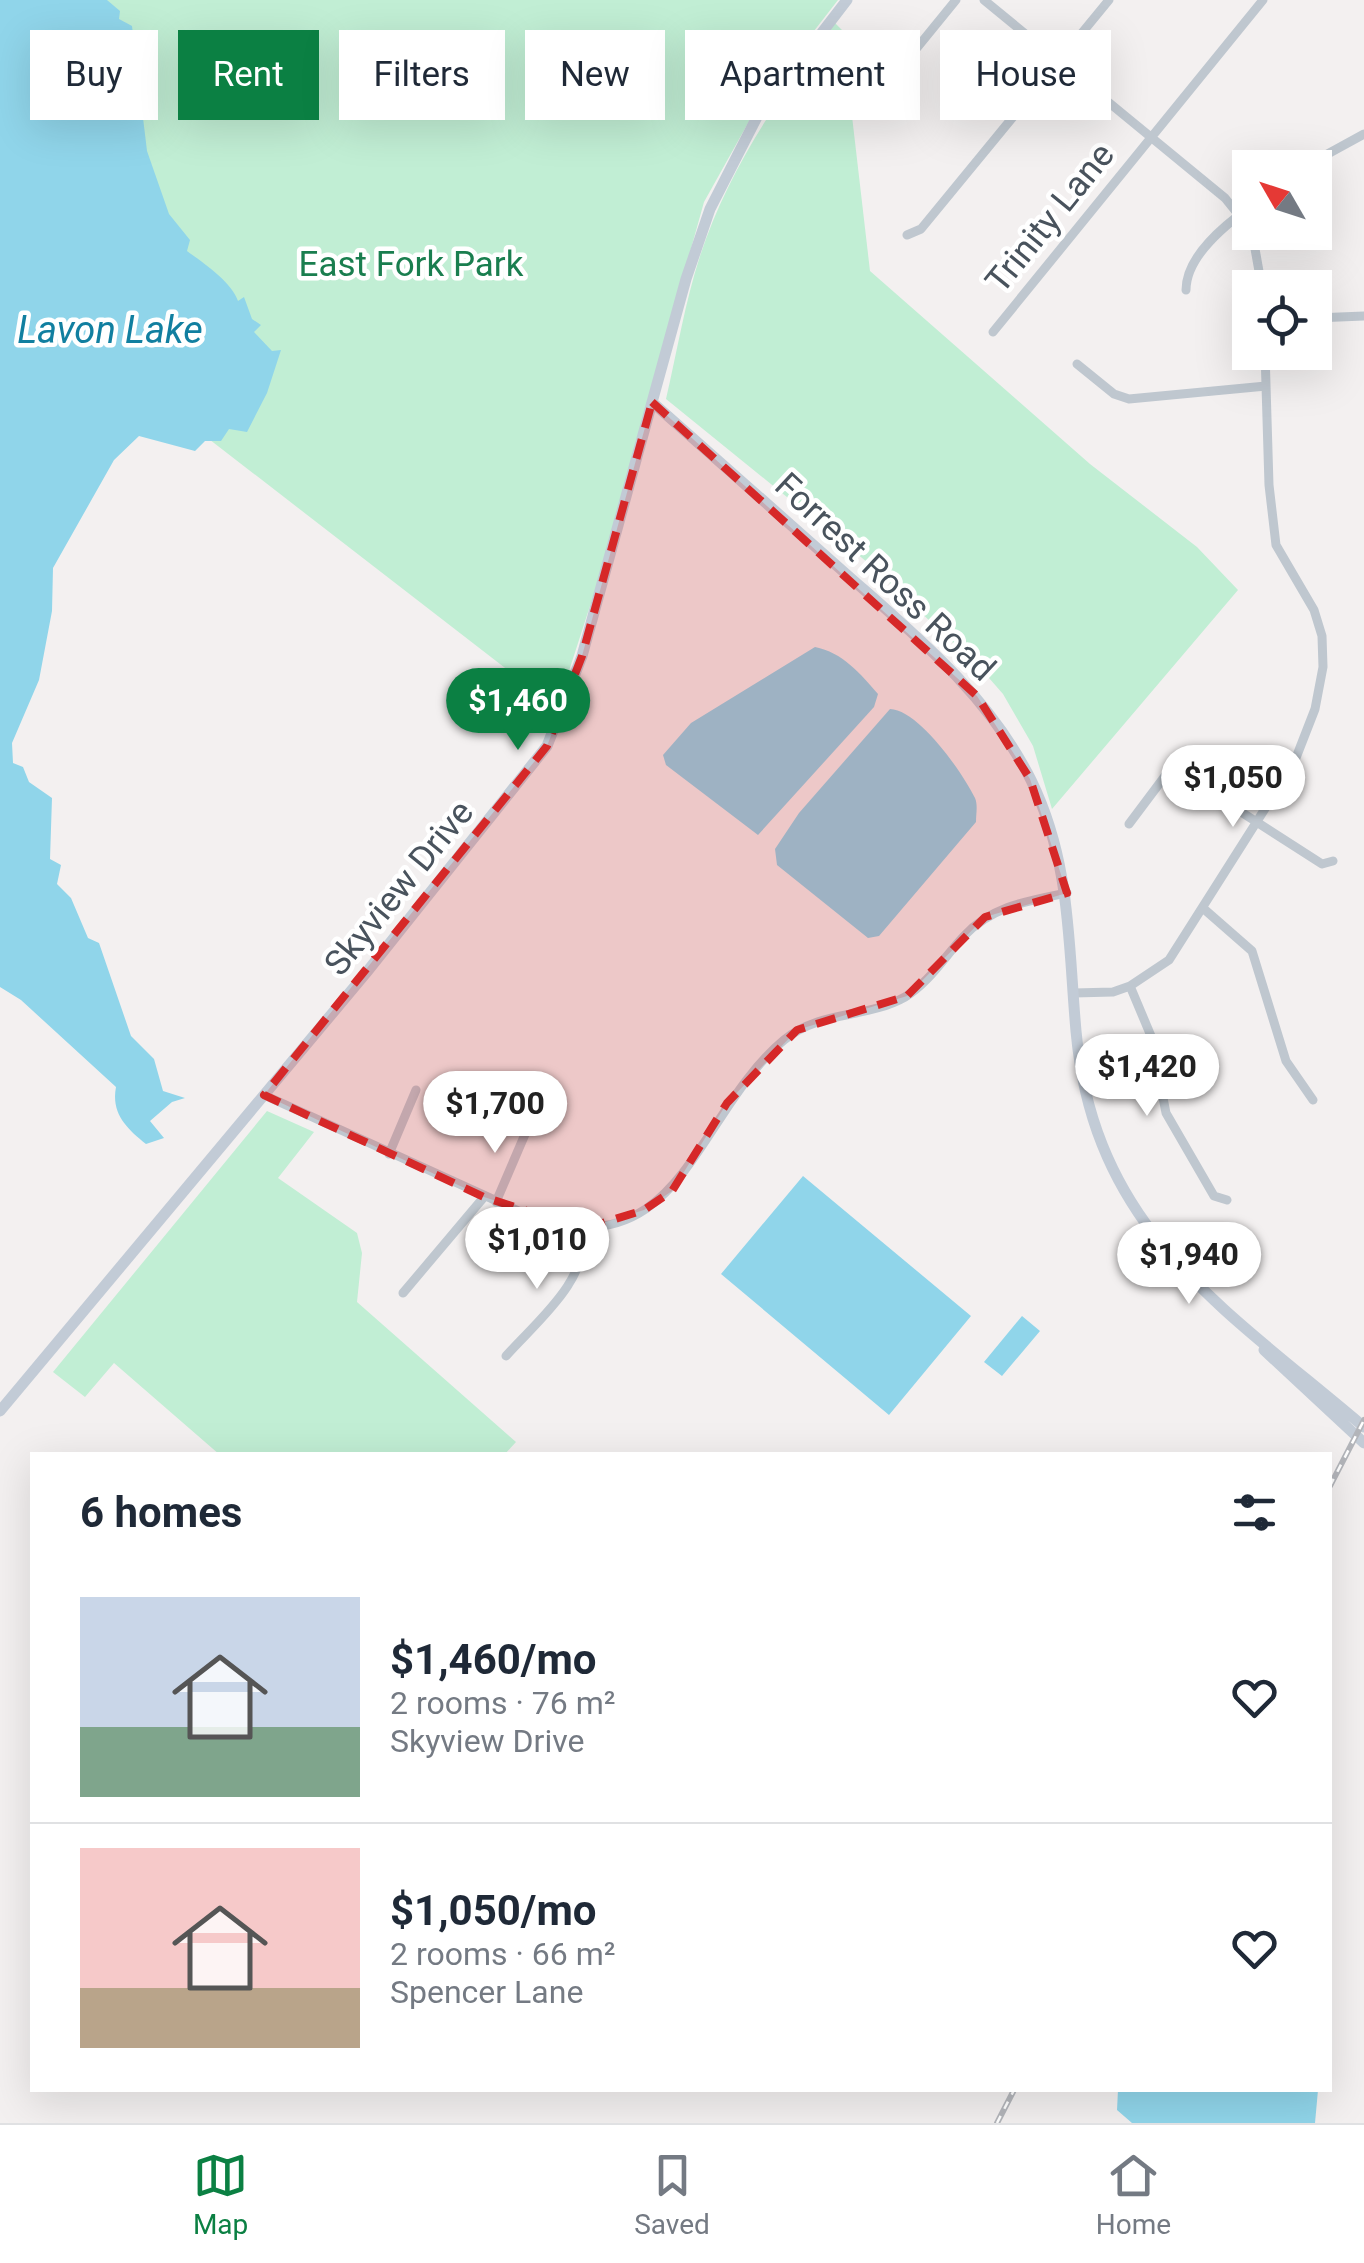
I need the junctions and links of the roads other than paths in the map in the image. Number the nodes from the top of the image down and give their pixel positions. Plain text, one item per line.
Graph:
1 (847, 0) edge
2 (956, 0) edge
3 (984, 0) edge
4 (1109, 0) edge
5 (1263, 0) edge
6 (1020, 30) edge
7 (1085, 30) edge
8 (920, 43) edge
9 (1111, 105) edge
10 (1011, 120) edge
11 (1364, 134) edge
12 (1150, 137) junction
13 (1332, 152) edge
14 (1232, 200) edge
15 (1232, 222) edge
16 (906, 235) dead end
17 (1186, 290) dead end
18 (1364, 316) edge
19 (1332, 317) edge
20 (993, 332) dead end
21 (1078, 364) dead end
22 (1265, 370) edge
23 (1266, 386) junction
24 (652, 402) junction
25 (1257, 823) junction
26 (1129, 824) dead end
27 (1333, 861) dead end
28 (1067, 893) junction
29 (1204, 910) junction
30 (1130, 986) junction
31 (1074, 994) junction
32 (416, 1090) dead end
33 (264, 1095) junction
34 (1313, 1100) dead end
35 (529, 1125) dead end
36 (389, 1154) junction
37 (484, 1197) junction
38 (1227, 1200) dead end
39 (496, 1202) junction
40 (582, 1229) junction
41 (404, 1293) dead end
42 (506, 1356) dead end
43 (0, 1412) edge
44 (1362, 1433) edge

1 - 24 street, Skyview Drive
2 - 8 street
3 - 6 street
4 - 7 street
5 - 12 street, Trinity Lane
9 - 12 street
10 - 16 street
11 - 13 street
12 - 14 street
12 - 20 street, Trinity Lane
15 - 17 street
18 - 19 street
21 - 23 street
22 - 23 street
23 - 25 street
24 - 28 street, Forrest Ross Road
24 - 33 street, Skyview Drive
25 - 26 street
25 - 27 street
25 - 29 street
28 - 31 street, Forrest Ross Road
28 - 40 street
29 - 30 street
29 - 34 street
30 - 31 street
30 - 38 street
31 - 44 street, Forrest Ross Road
32 - 36 street
33 - 36 street
33 - 43 street, Skyview Drive
35 - 39 street
36 - 37 street
37 - 39 street
37 - 41 street
39 - 40 street
40 - 42 street

